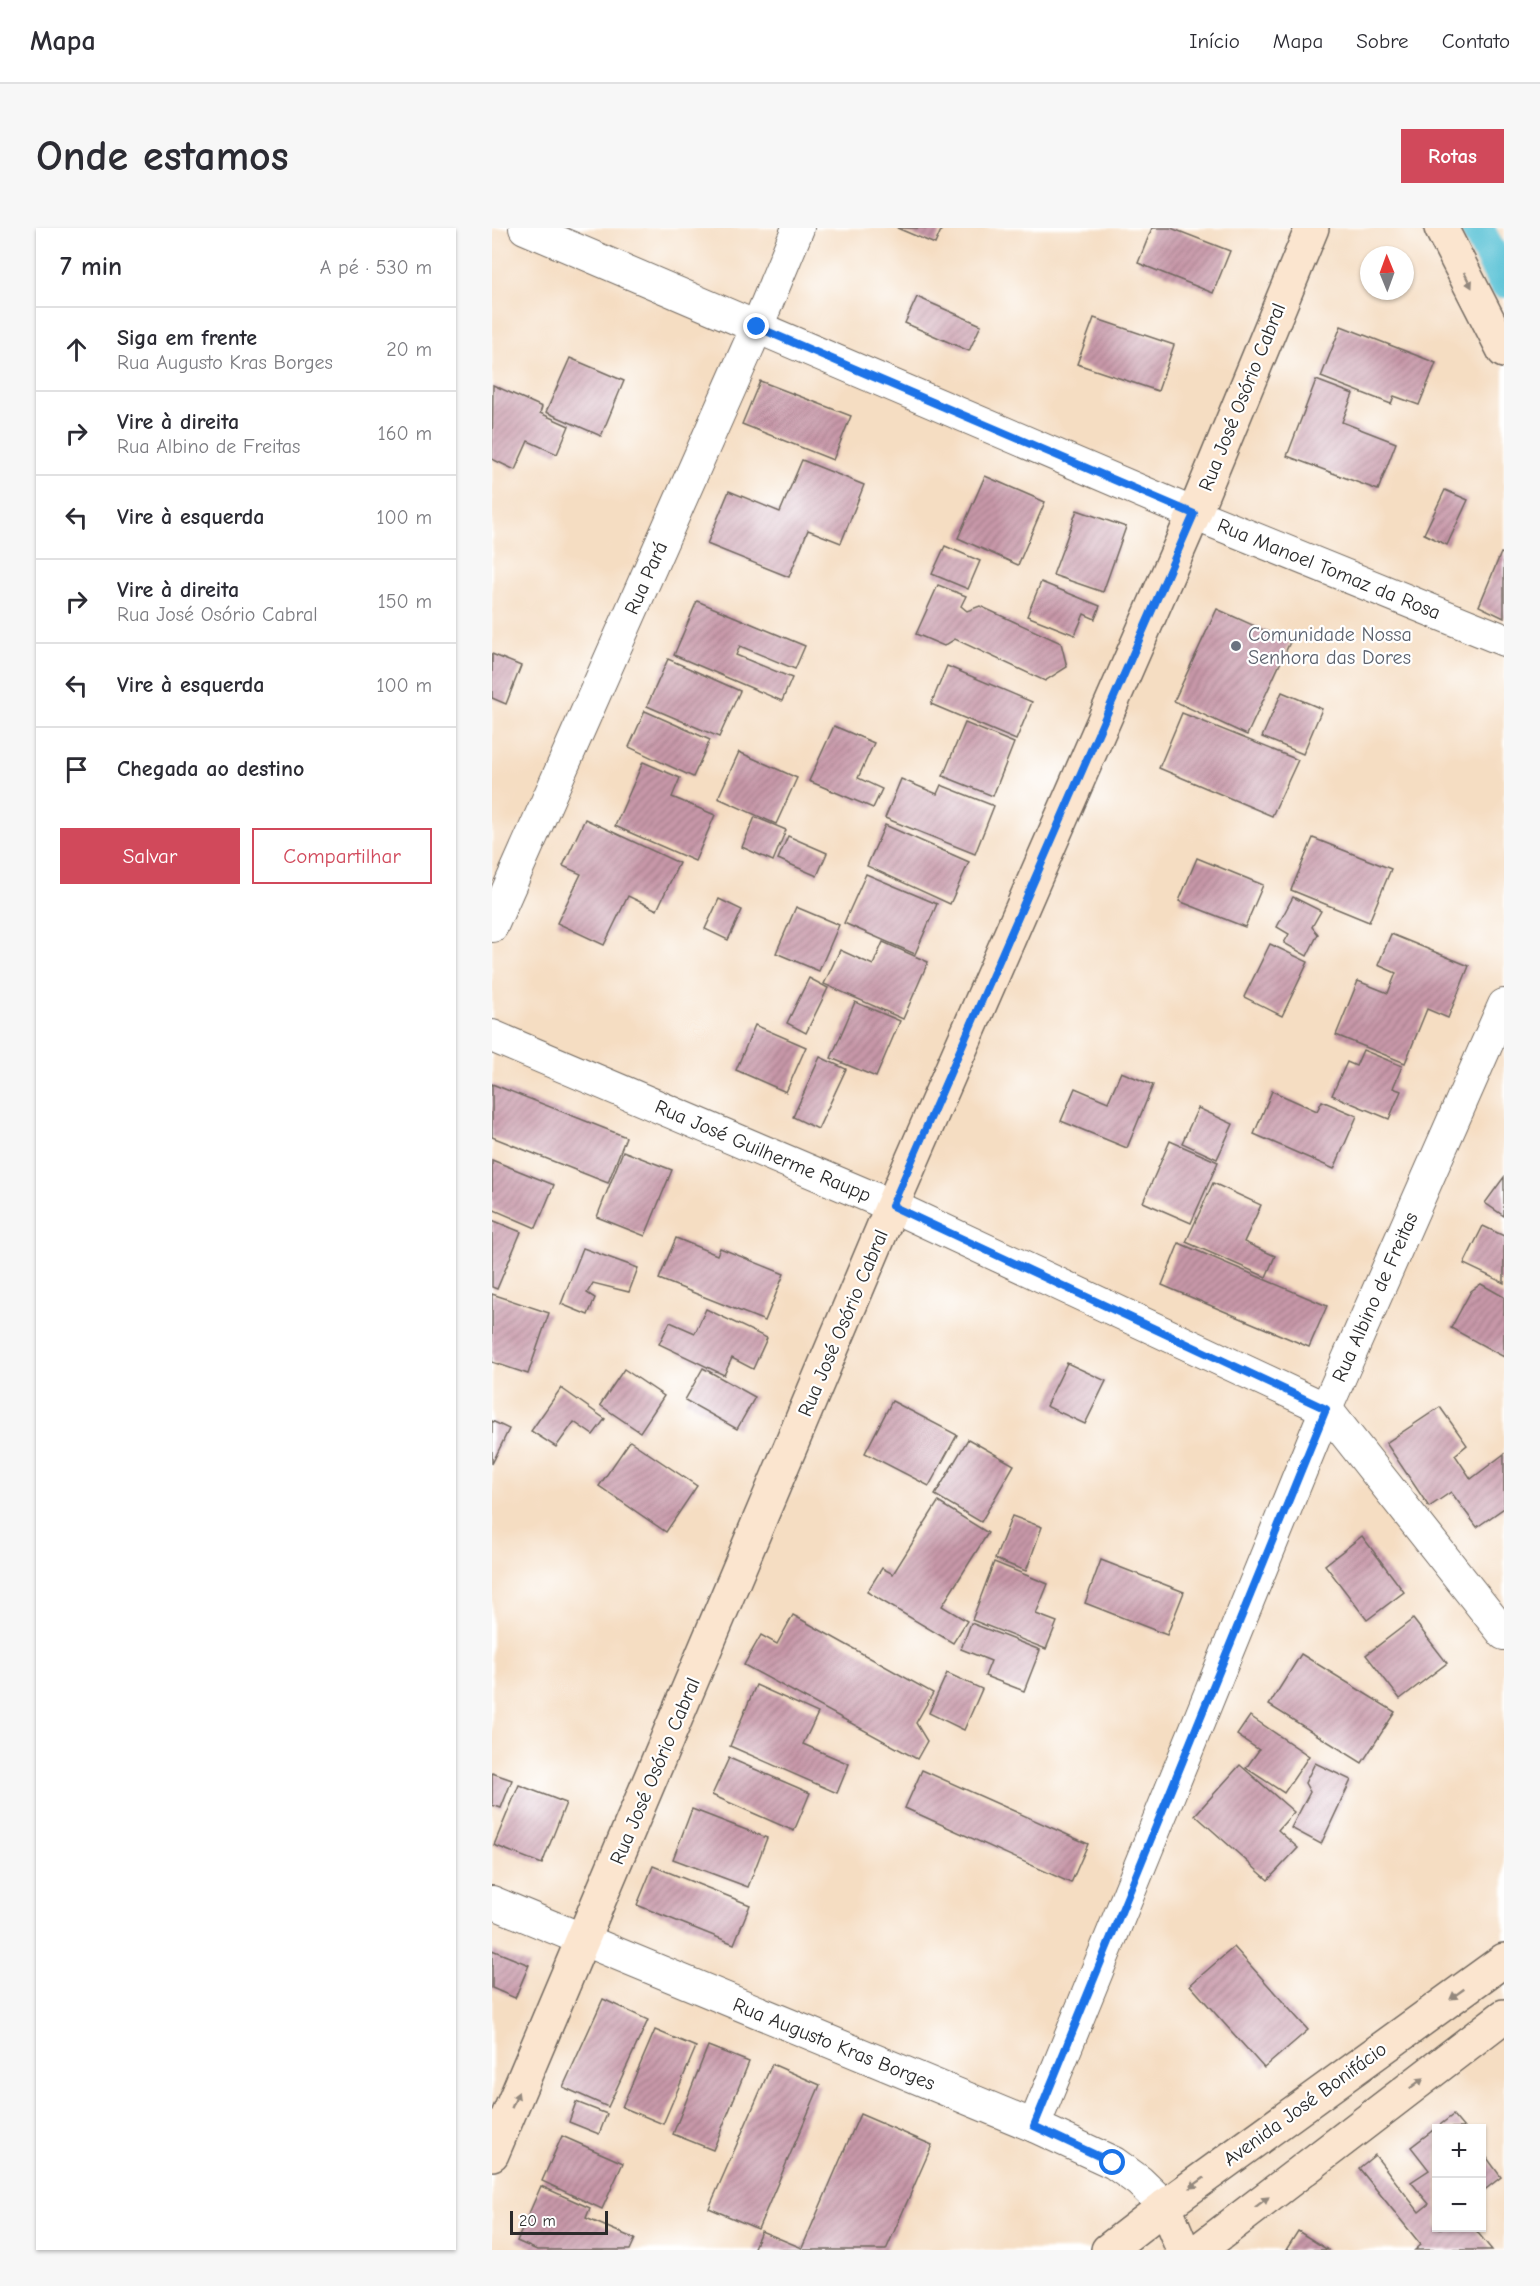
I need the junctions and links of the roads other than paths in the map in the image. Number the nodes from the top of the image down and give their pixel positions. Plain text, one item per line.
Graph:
1 (525, 228) edge
2 (798, 228) edge
3 (1312, 228) edge
4 (1441, 228) edge
5 (757, 327) junction
6 (1504, 351) edge
7 (1194, 514) junction
8 (1504, 640) edge
9 (492, 926) edge
10 (1504, 1005) edge
11 (492, 1036) edge
12 (892, 1206) junction
13 (1326, 1409) junction
14 (1504, 1634) edge
15 (492, 1902) edge
16 (583, 1941) junction
17 (1504, 1960) edge
18 (1504, 2016) edge
19 (1034, 2126) junction
20 (492, 2154) edge
21 (1165, 2206) junction
22 (1108, 2250) edge
23 (1183, 2250) edge
24 (1199, 2250) edge

1 - 5 street, Rua Manoel Tomaz da Rosa
2 - 5 street, Rua Pará
3 - 7 street, Rua José Osório Cabral
4 -> 6 street
5 - 7 street, Rua Manoel Tomaz da Rosa
5 - 9 street, Rua Pará
7 - 8 street, Rua Manoel Tomaz da Rosa
7 - 12 street, Rua José Osório Cabral
10 - 13 street, Rua Albino de Freitas
11 - 12 street, Rua José Guilherme Raupp
12 - 13 street, Rua José Guilherme Raupp
12 - 16 street, Rua José Osório Cabral
13 - 14 street, Rua José Guilherme Raupp
13 - 19 street, Rua Albino de Freitas
15 - 16 street, Rua Augusto Kras Borges
16 - 19 street, Rua Augusto Kras Borges
20 -> 16 street, Rua José Osório Cabral
17 -> 21 street, Avenida José Bonifácio
24 -> 18 street
19 - 21 street, Rua Augusto Kras Borges
21 - 22 street, Avenida José Bonifácio
21 - 23 street

